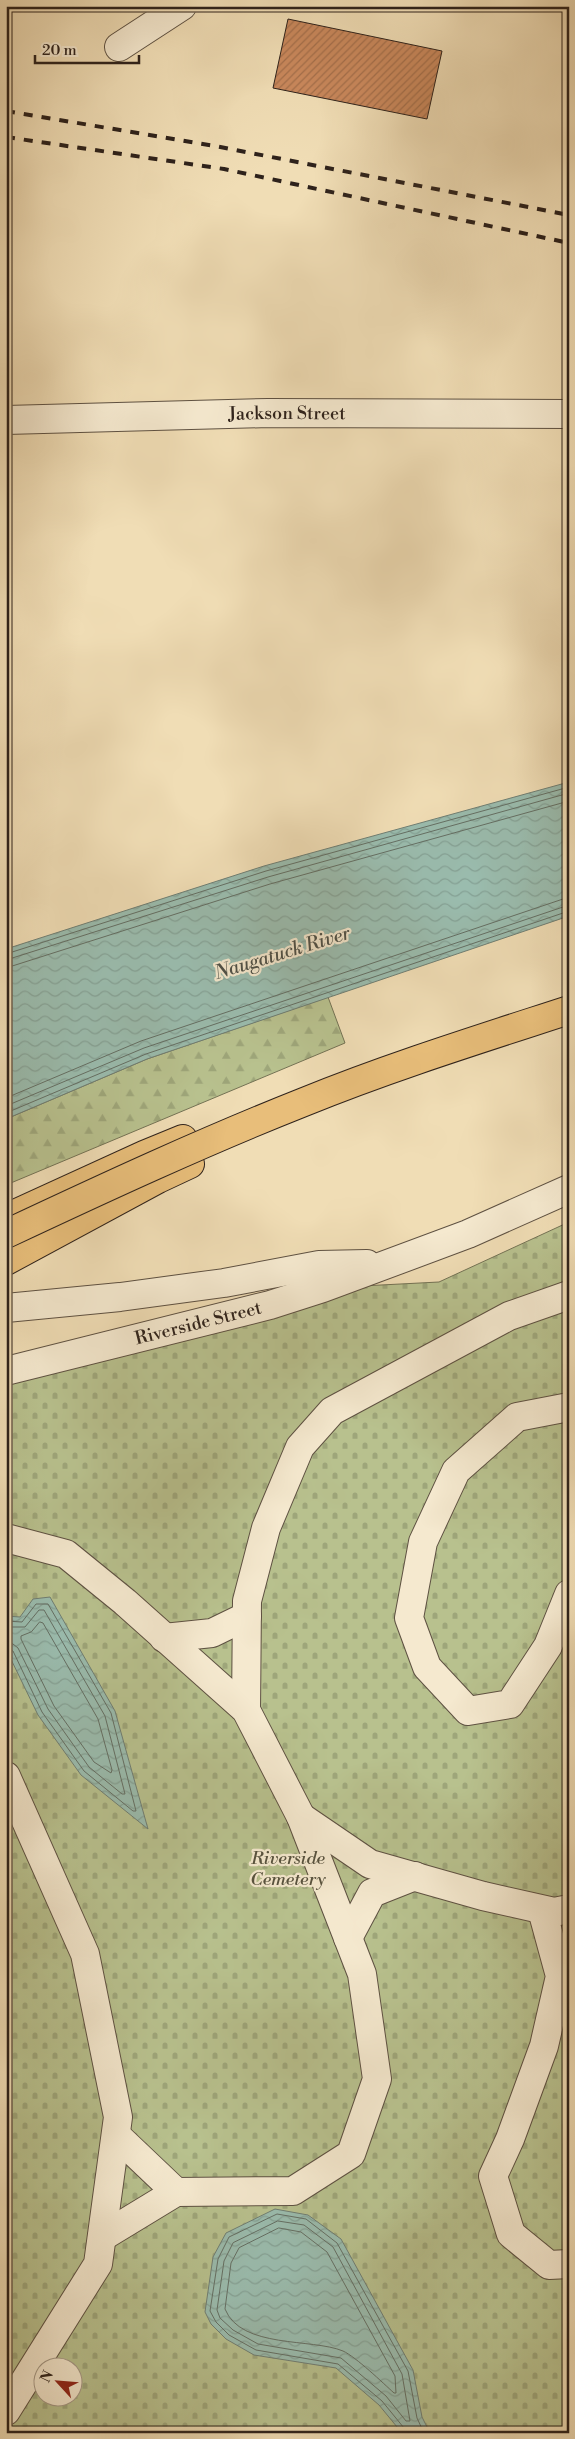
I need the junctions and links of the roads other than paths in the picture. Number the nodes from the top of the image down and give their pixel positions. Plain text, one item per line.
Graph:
1 (182, 6) edge
2 (119, 47) dead end
3 (569, 414) edge
4 (6, 420) edge
5 (566, 1012) edge
6 (569, 1189) edge
7 (6, 1218) edge
8 (6, 1234) edge
9 (6, 1261) edge
10 (386, 1264) junction
11 (569, 1295) edge
12 (6, 1308) edge
13 (6, 1371) edge
14 (569, 1406) edge
15 (6, 1538) edge
16 (569, 1594) edge
17 (247, 1616) junction
18 (164, 1638) junction
19 (246, 1710) junction
20 (6, 1776) edge
21 (301, 1817) junction
22 (415, 1876) junction
23 (556, 1909) edge
24 (348, 1938) junction
25 (565, 1965) edge
26 (116, 2135) junction
27 (176, 2192) junction
28 (102, 2237) junction
29 (569, 2264) edge
30 (6, 2412) edge

1 - 2 street
3 - 4 street, Jackson Street
5 - 7 highway, bridge
5 - 8 highway, bridge
5 - 9 highway, bridge
6 - 10 street, Riverside Street
10 - 12 street, Riverside Street
10 - 13 street, Riverside Street
11 - 17 street
14 - 16 street
15 - 18 street
17 - 18 street
17 - 19 street
18 - 19 street
19 - 21 street
20 - 26 street
21 - 22 street
21 - 24 street
22 - 23 street
22 - 24 street
23 - 25 street
24 - 27 street
25 - 29 street
26 - 27 street
26 - 28 street
27 - 28 street
28 - 30 street

